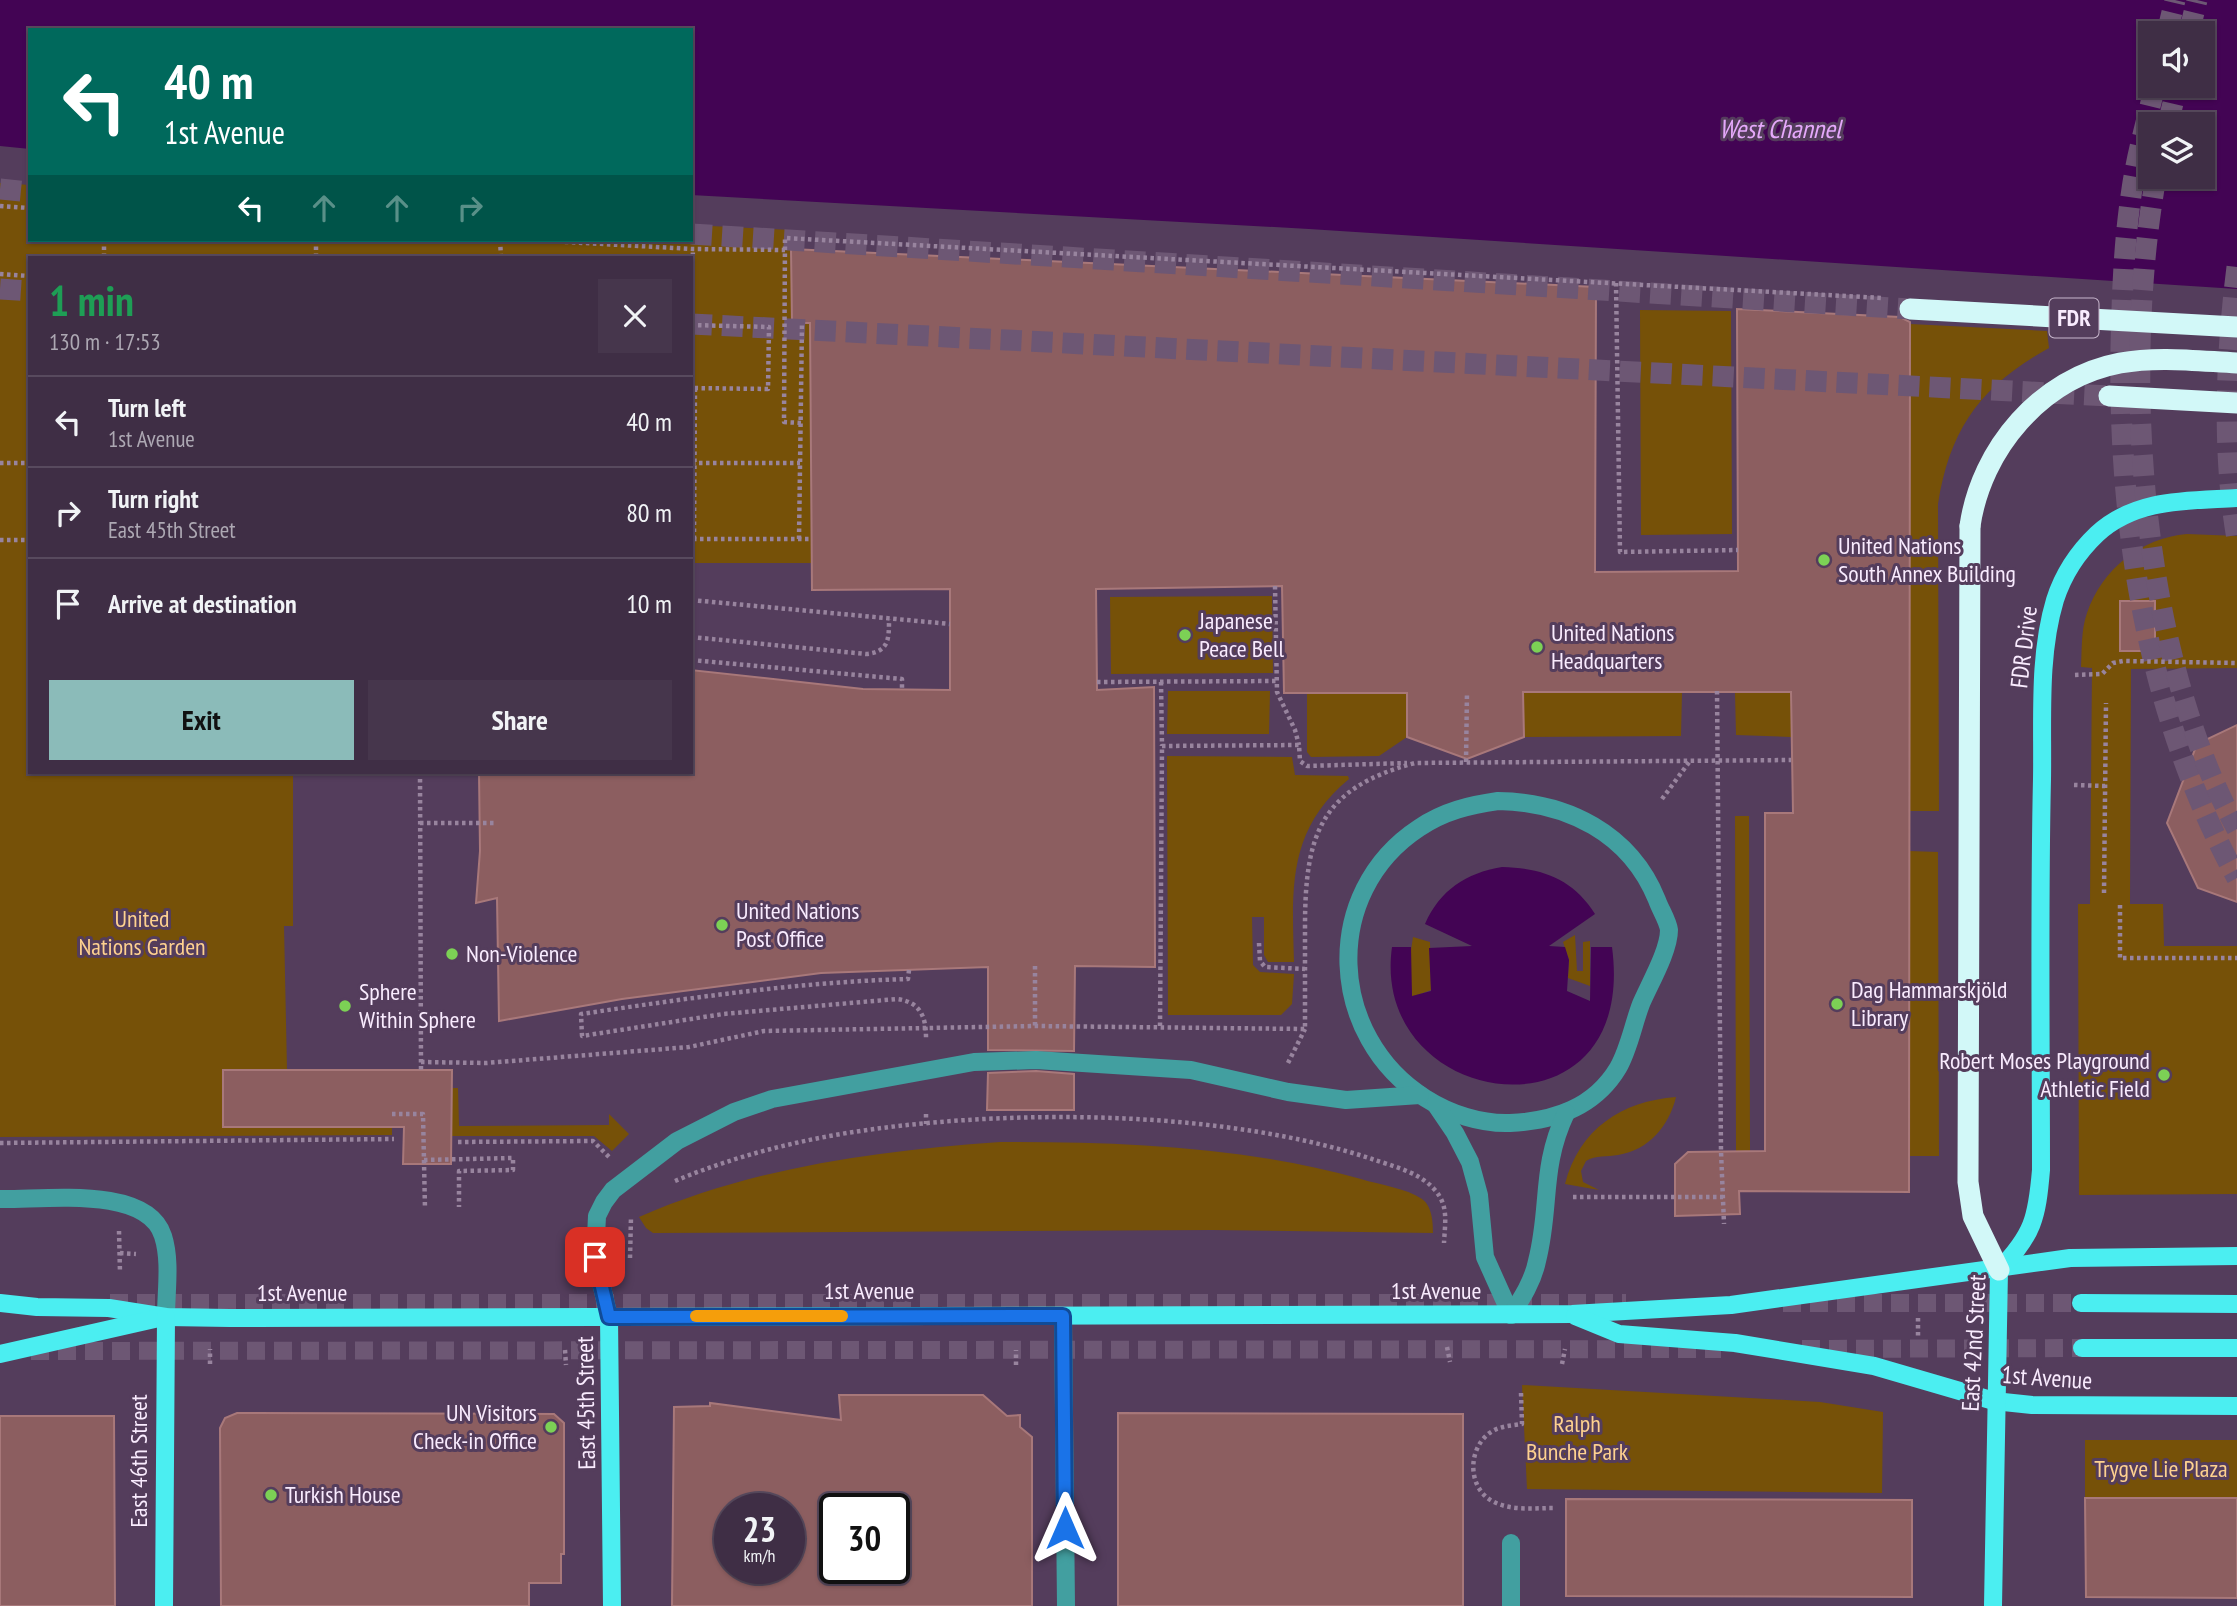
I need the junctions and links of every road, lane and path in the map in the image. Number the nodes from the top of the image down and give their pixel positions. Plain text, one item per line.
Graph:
1 (0, 206) edge
2 (28, 208) edge
3 (563, 242) edge
4 (693, 250) junction
5 (785, 250) junction
6 (693, 256) edge
7 (0, 274) edge
8 (28, 276) edge
9 (1616, 283) junction
10 (1887, 299) dead end
11 (1910, 309) tunnel mouth
12 (802, 323) dead end
13 (693, 326) edge
14 (2237, 327) edge
15 (2237, 363) edge
16 (693, 388) edge
17 (2109, 396) tunnel mouth
18 (2209, 401) junction
19 (2237, 403) edge
20 (693, 409) edge
21 (2237, 412) edge
22 (801, 423) junction
23 (0, 463) edge
24 (28, 463) edge
25 (693, 463) edge
26 (800, 463) junction
27 (2237, 498) edge
28 (693, 539) edge
29 (799, 539) junction
30 (811, 539) dead end
31 (0, 540) edge
32 (28, 540) edge
33 (1738, 550) dead end
34 (1275, 586) dead end
35 (693, 600) edge
36 (889, 619) junction
37 (950, 624) dead end
38 (693, 638) edge
39 (693, 660) edge
40 (2237, 663) edge
41 (2075, 675) dead end
42 (1277, 681) junction
43 (1097, 682) dead end
44 (1161, 682) junction
45 (902, 689) dead end
46 (1717, 691) dead end
47 (1467, 692) dead end
48 (2106, 703) dead end
49 (2043, 717) joint
50 (1299, 745) junction
51 (1162, 746) junction
52 (1791, 760) dead end
53 (1690, 761) junction
54 (1717, 761) junction
55 (1415, 762) junction
56 (1466, 762) junction
57 (1532, 762) junction
58 (420, 774) edge
59 (1533, 774) dead end
60 (2074, 785) dead end
61 (2105, 786) junction
62 (1662, 799) dead end
63 (420, 823) junction
64 (497, 823) dead end
65 (2104, 894) dead end
66 (2120, 905) dead end
67 (1259, 943) dead end
68 (2237, 958) edge
69 (1035, 966) dead end
70 (1304, 969) junction
71 (909, 970) dead end
72 (1035, 1026) junction
73 (1160, 1026) junction
74 (926, 1027) junction
75 (1305, 1029) junction
76 (1036, 1033) dead end
77 (926, 1038) dead end
78 (421, 1062) junction
79 (1287, 1064) dead end
80 (421, 1070) dead end
81 (1420, 1095) junction
82 (1436, 1105) junction
83 (1566, 1113) junction
84 (392, 1114) dead end
85 (926, 1114) dead end
86 (926, 1124) junction
87 (394, 1139) dead end
88 (458, 1142) dead end
89 (0, 1143) edge
90 (425, 1160) junction
91 (630, 1176) junction
92 (668, 1184) dead end
93 (1562, 1197) dead end
94 (1723, 1197) junction
95 (0, 1199) edge
96 (459, 1207) dead end
97 (425, 1209) dead end
98 (633, 1211) dead end
99 (119, 1220) dead end
100 (1724, 1224) dead end
101 (1444, 1243) dead end
102 (119, 1253) junction
103 (136, 1254) dead end
104 (2237, 1255) edge
105 (630, 1258) dead end
106 (1998, 1270) junction
107 (120, 1273) dead end
108 (0, 1303) edge
109 (2081, 1303) tunnel mouth
110 (2237, 1304) edge
111 (1572, 1314) junction
112 (1511, 1315) junction
113 (1063, 1316) junction
114 (166, 1317) junction
115 (609, 1317) junction
116 (1919, 1318) dead end
117 (1919, 1339) dead end
118 (1447, 1347) dead end
119 (2081, 1348) tunnel mouth
120 (2237, 1348) edge
121 (210, 1349) dead end
122 (1565, 1349) dead end
123 (565, 1350) dead end
124 (1016, 1350) dead end
125 (0, 1354) edge
126 (1450, 1362) dead end
127 (210, 1364) dead end
128 (1562, 1364) dead end
129 (566, 1365) dead end
130 (1016, 1365) dead end
131 (1521, 1393) dead end
132 (1994, 1401) junction
133 (2237, 1406) edge
134 (1554, 1508) dead end
135 (1511, 1543) dead end
136 (163, 1606) edge
137 (612, 1606) edge
138 (1066, 1606) edge
139 (1511, 1606) edge
140 (1993, 1606) edge

1 - 2 path
3 - 4 path
4 - 5 path
4 - 6 path
5 - 9 path
5 - 22 path
7 - 8 path
9 - 10 path
9 - 33 path
11 - 14 highway, FDR
12 - 22 path
13 - 16 path
15 - 106 highway, bridge
16 - 20 path
17 - 18 highway
18 - 19 highway
18 - 21 highway
20 - 25 path
22 - 26 path
23 - 24 path
25 - 26 path
25 - 28 path
26 - 29 path
27 - 49 main road, FDR Drive
28 - 29 path
29 - 30 path
31 - 32 path
34 - 42 path
35 - 36 path
36 - 37 path
36 - 38 path
39 - 45 path
40 - 41 path
42 - 44 path
42 - 50 path
43 - 44 path
44 - 51 path
46 - 54 path
47 - 56 path
48 - 61 path
49 - 106 main road, East 42nd Street
50 - 51 path
50 - 55 path
51 - 73 path
52 - 54 path
53 - 54 path
53 - 57 path
53 - 62 path
54 - 94 path
55 - 56 path
55 - 70 path
56 - 57 path
57 - 59 path
58 - 63 path
60 - 61 path
61 - 65 path
63 - 64 path
63 - 78 path
66 - 68 path
67 - 70 path
69 - 72 path
70 - 75 path
71 - 74 path
72 - 73 path
72 - 74 path
72 - 76 path
73 - 75 path
74 - 77 path
74 - 78 path
75 - 79 path
78 - 80 path
81 - 82 street
81 - 83 street
81 - 91 street
82 - 83 street
82 - 112 street
83 - 112 street
84 - 90 path
85 - 86 path
86 - 92 path
86 - 101 path
87 - 89 path
88 - 91 path
90 - 96 path
90 - 97 path
91 - 115 street, East 45th Street
93 - 94 path
94 - 100 path
95 - 114 street
98 - 105 path
99 - 102 path
102 - 103 path
102 - 107 path
104 - 106 main road, 1st Avenue
106 - 111 main road, 1st Avenue
106 - 132 main road, East 42nd Street
108 - 114 main road, 1st Avenue
109 - 110 main road
111 - 112 main road, 1st Avenue
111 - 132 main road, 1st Avenue
112 - 113 main road, 1st Avenue
113 - 115 main road, 1st Avenue
113 - 138 street
114 - 115 main road, 1st Avenue
114 - 125 main road, 1st Avenue
114 - 136 main road, East 46th Street
115 - 137 main road, East 45th Street
116 - 117 path
118 - 126 path
119 - 120 main road
121 - 127 path
122 - 128 path
123 - 129 path, East 45th Street
124 - 130 path
131 - 134 path
132 - 133 main road, 1st Avenue
132 - 140 main road, East 42nd Street
135 - 139 street

